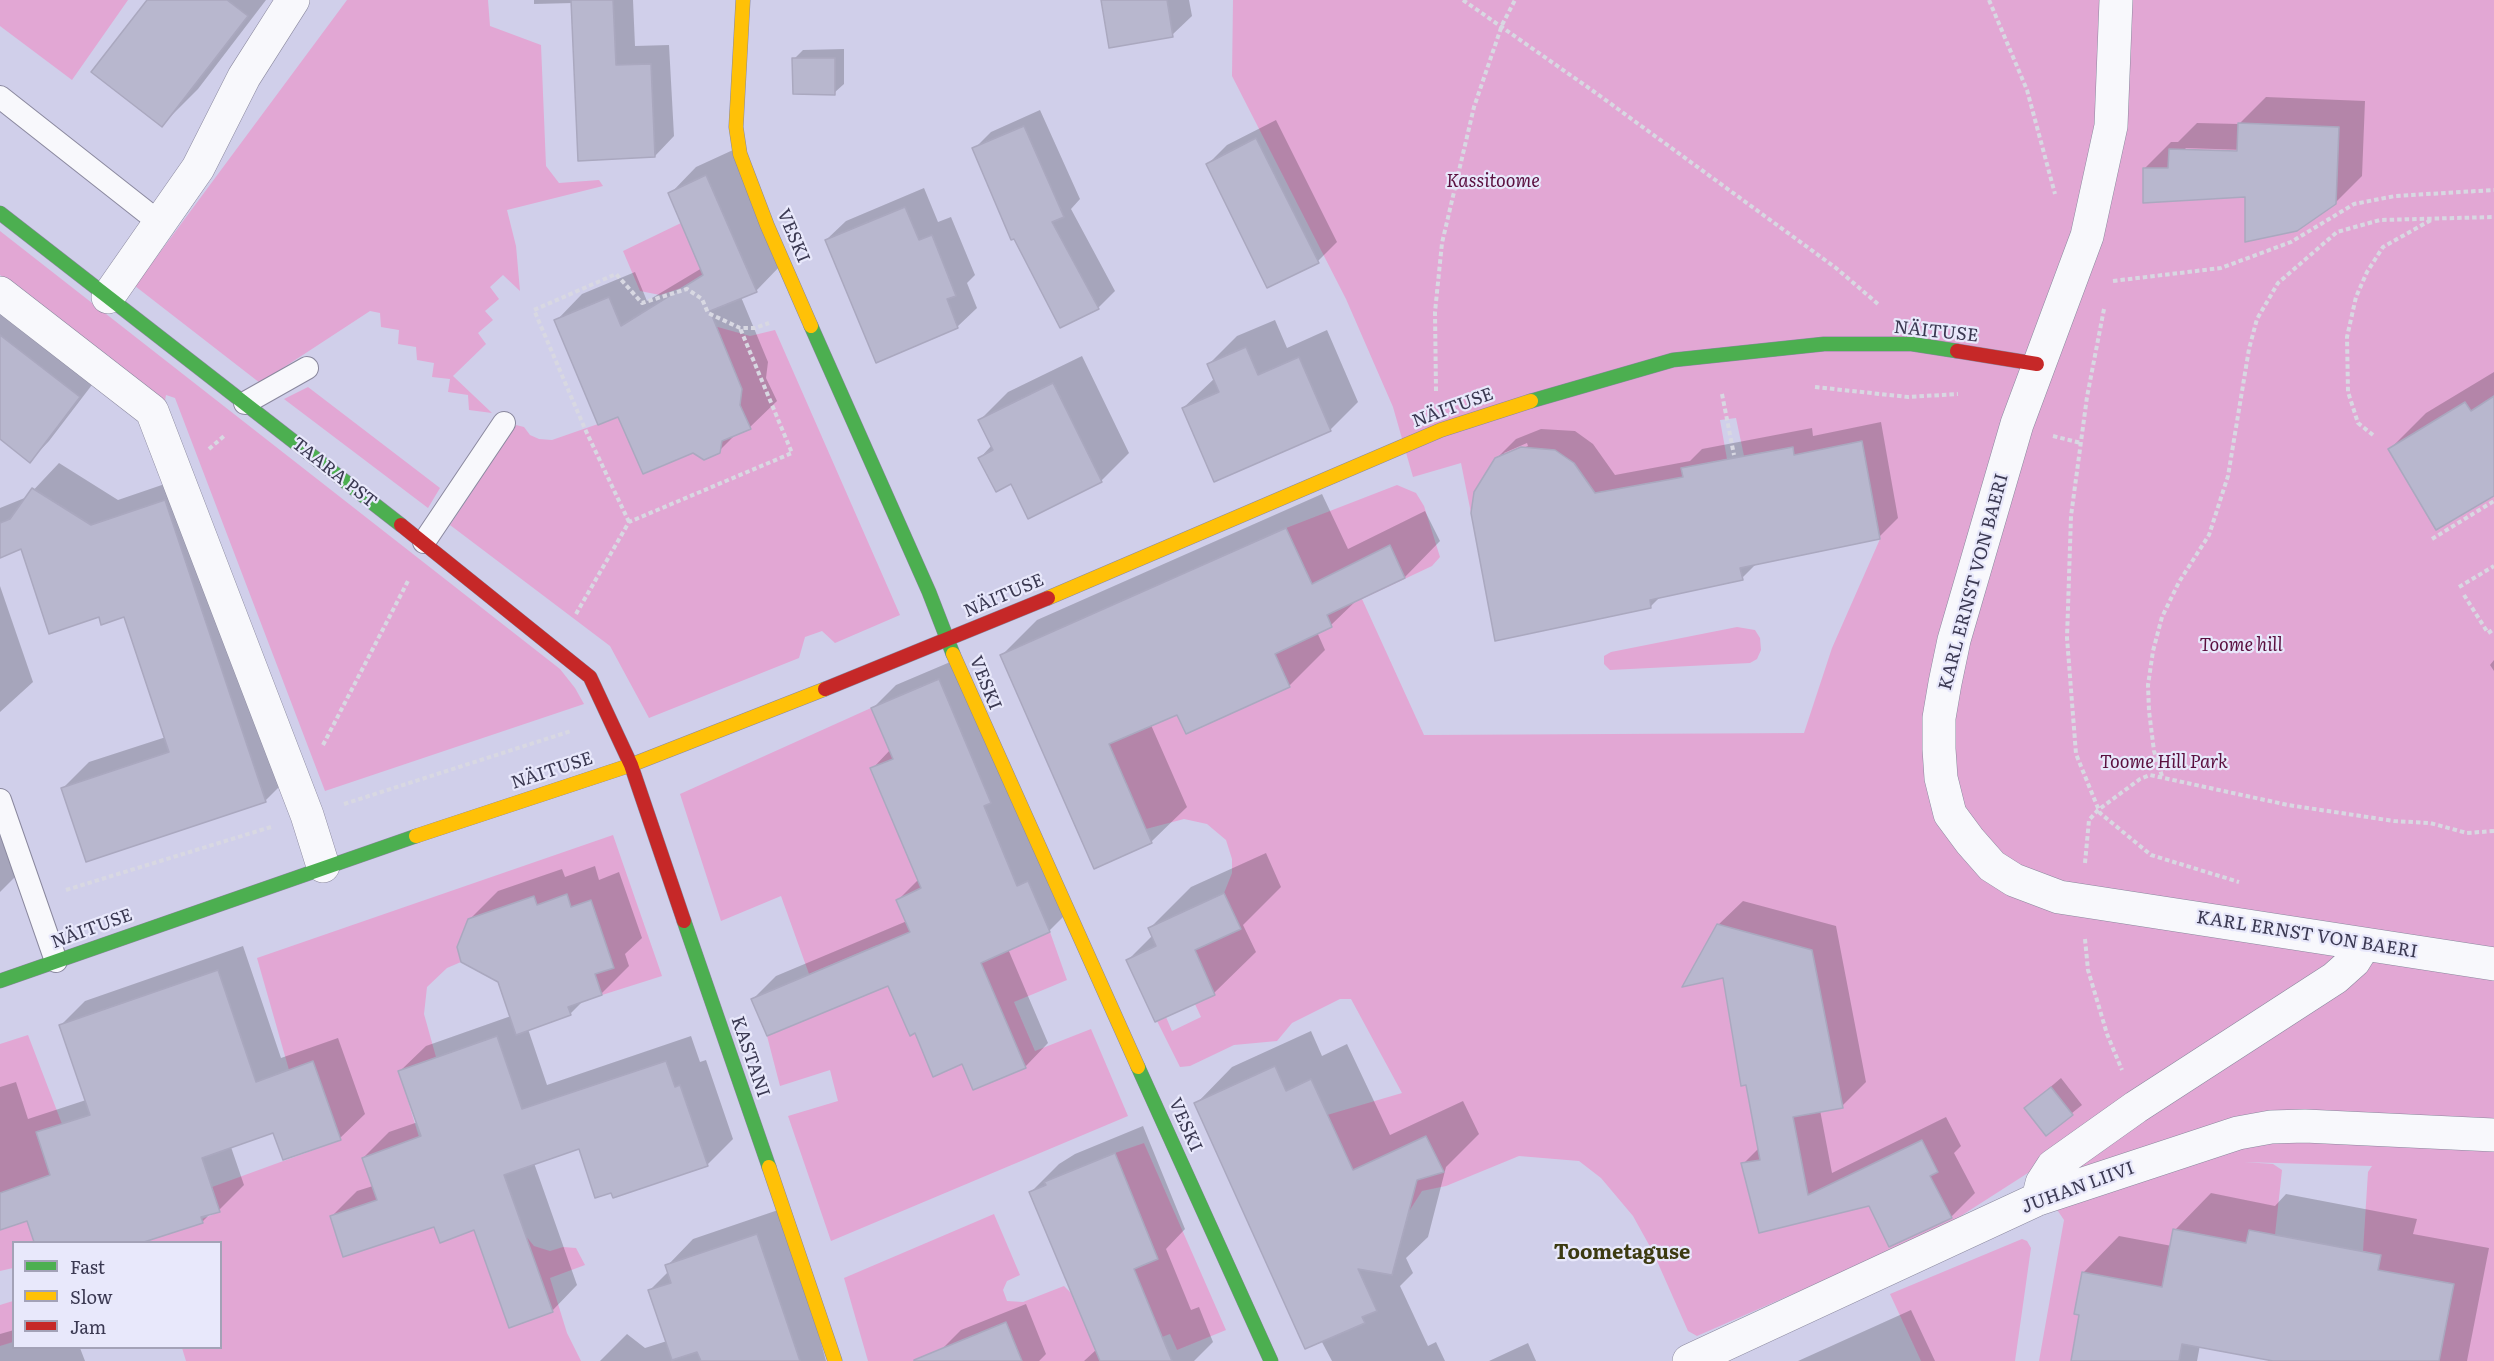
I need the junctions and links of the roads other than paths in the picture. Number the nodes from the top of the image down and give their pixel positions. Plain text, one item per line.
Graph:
1 (292, 0) edge
2 (742, 0) edge
3 (2116, 0) edge
4 (0, 97) edge
5 (0, 213) edge
6 (160, 223) junction
7 (0, 293) edge
8 (108, 297) junction
9 (2037, 364) junction
10 (307, 368) dead end
11 (245, 403) junction
12 (504, 423) dead end
13 (424, 543) junction
14 (948, 640) junction
15 (631, 765) junction
16 (0, 800) edge
17 (323, 866) junction
18 (2364, 945) junction
19 (56, 961) junction
20 (2494, 964) edge
21 (0, 981) edge
22 (2494, 1134) edge
23 (2038, 1199) junction
24 (835, 1361) edge
25 (1271, 1361) edge
26 (1689, 1361) edge

1 - 6 street
2 - 14 street, VESKI
3 - 9 street, KARL ERNST VON BAERI
4 - 6 lane
5 - 8 street, TAARA PST
6 - 8 street
7 - 17 street
8 - 11 street, TAARA PST
9 - 14 street, NÄITUSE
9 - 18 street, KARL ERNST VON BAERI
10 - 11 lane
11 - 13 street, TAARA PST
12 - 13 lane
13 - 15 street, TAARA PST
14 - 15 street, NÄITUSE
14 - 25 street, VESKI
15 - 17 street, NÄITUSE
15 - 24 street, KASTANI
16 - 19 lane
17 - 19 street, NÄITUSE
18 - 20 street, KARL ERNST VON BAERI
18 - 23 street
19 - 21 street, NÄITUSE
22 - 23 street, JUHAN LIIVI
23 - 26 street, JUHAN LIIVI

